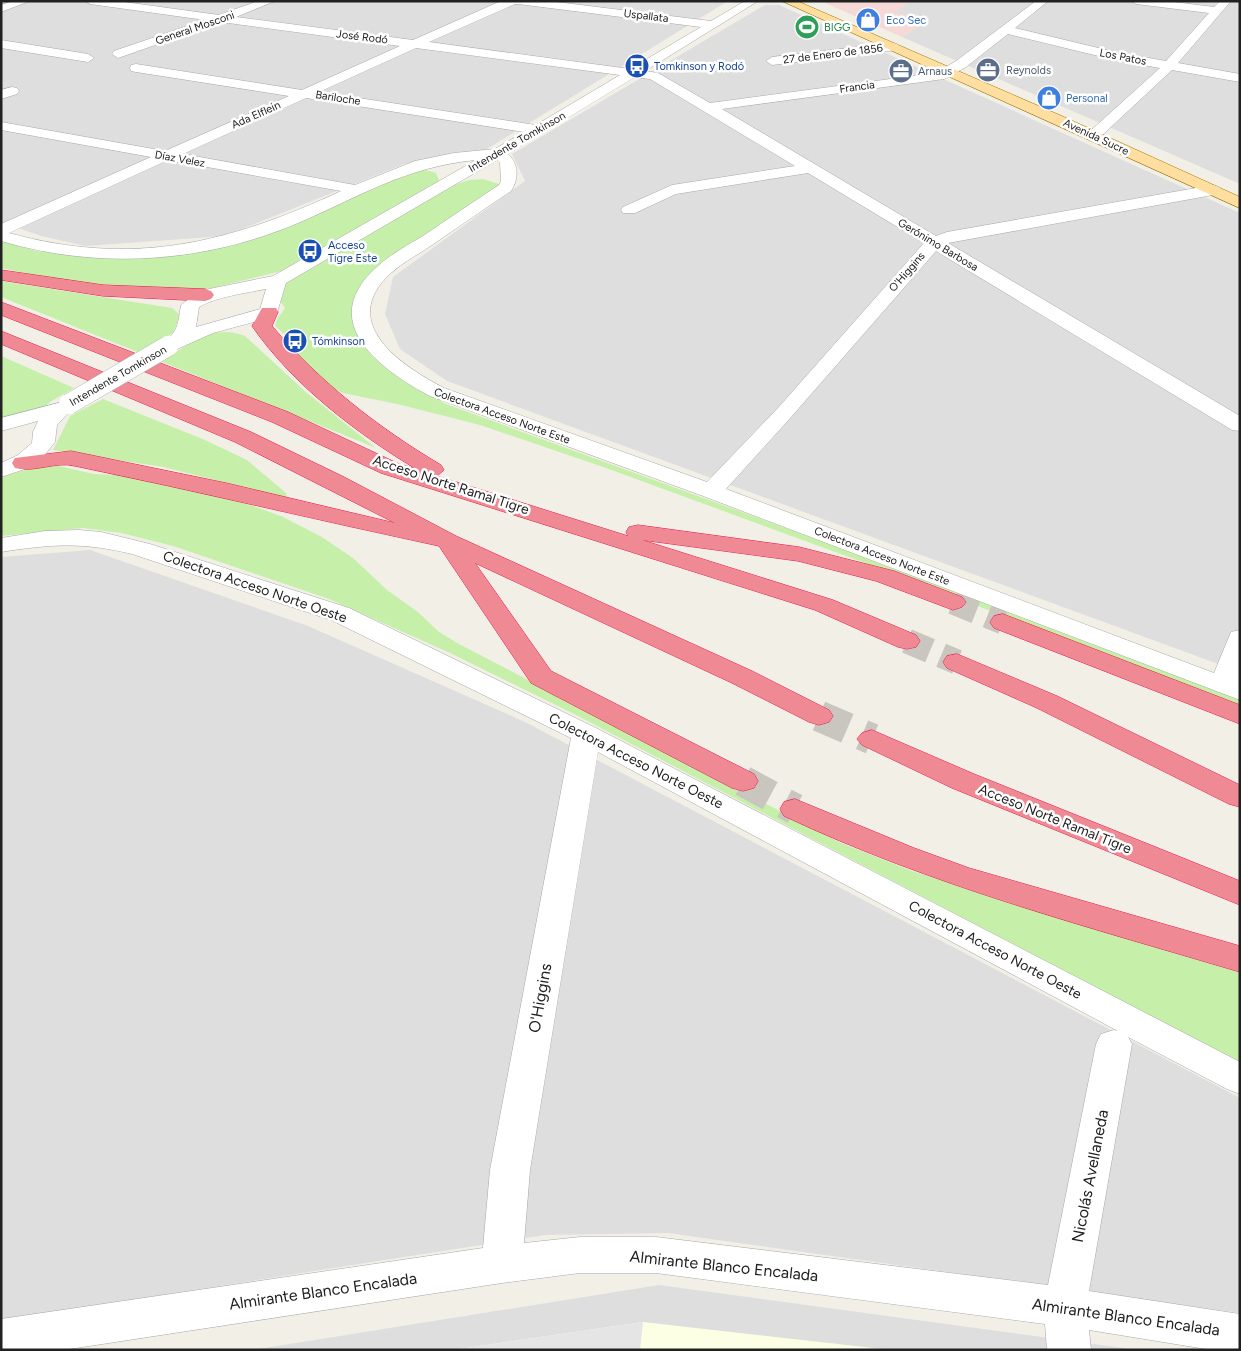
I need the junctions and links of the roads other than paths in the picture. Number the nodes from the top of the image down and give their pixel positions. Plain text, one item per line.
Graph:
1 (26, 1) edge
2 (90, 1) edge
3 (270, 1) edge
4 (511, 1) edge
5 (518, 1) edge
6 (753, 1) edge
7 (787, 1) edge
8 (1043, 1) edge
9 (1136, 1) edge
10 (1222, 6) edge
11 (1, 9) edge
12 (223, 19) junction
13 (714, 24) junction
14 (1007, 30) junction
15 (415, 43) junction
16 (1, 44) edge
17 (894, 47) junction
18 (118, 54) dead end
19 (88, 58) dead end
20 (772, 61) dead end
21 (1170, 65) junction
22 (136, 68) dead end
23 (949, 71) junction
24 (634, 73) junction
25 (1240, 78) edge
26 (307, 93) junction
27 (708, 107) junction
28 (1, 126) edge
29 (538, 130) junction
30 (1093, 136) junction
31 (499, 153) junction
32 (166, 156) junction
33 (409, 168) junction
34 (810, 168) junction
35 (463, 173) junction
36 (509, 181) junction
37 (360, 190) junction
38 (1213, 190) junction
39 (1240, 202) edge
40 (629, 210) dead end
41 (1, 230) edge
42 (1, 236) edge
43 (934, 243) junction
44 (1, 275) edge
45 (279, 280) junction
46 (228, 292) junction
47 (205, 295) junction
48 (271, 307) junction
49 (1, 308) edge
50 (1, 337) edge
51 (173, 344) junction
52 (63, 408) junction
53 (1240, 425) edge
54 (1, 426) edge
55 (12, 466) edge
56 (711, 491) junction
57 (492, 501) junction
58 (565, 522) junction
59 (447, 541) junction
60 (1, 545) edge
61 (953, 602) tunnel mouth
62 (1002, 622) tunnel mouth
63 (1240, 638) edge
64 (908, 641) tunnel mouth
65 (957, 662) tunnel mouth
66 (1231, 689) edge
67 (1240, 715) edge
68 (819, 716) tunnel mouth
69 (586, 734) junction
70 (872, 739) tunnel mouth
71 (743, 781) tunnel mouth
72 (1240, 797) edge
73 (795, 808) tunnel mouth
74 (1240, 894) edge
75 (1240, 959) edge
76 (1114, 1044) dead end
77 (1240, 1079) edge
78 (502, 1264) junction
79 (1065, 1307) junction
80 (1240, 1334) edge
81 (1, 1339) edge
82 (1069, 1350) edge

1 - 11 street
2 - 12 street, José Rodó
3 - 12 street, General Mosconi
4 - 15 street, Ada Elflein
5 - 13 street, Uspallata
6 - 13 street, Intendente Tomkinson
7 - 17 main road, Avenida Sucre
8 - 14 street, Francia
9 - 10 street
10 - 21 street
12 - 15 street, José Rodó
12 - 18 street, General Mosconi
13 - 24 street, Intendente Tomkinson
14 - 21 street, Los Patos
14 - 23 street, Francia
15 - 24 street, José Rodó
15 - 26 street, Ada Elflein
16 - 19 street
17 - 20 street, 27 de Enero de 1856
17 - 23 main road, Avenida Sucre
21 - 25 street, Los Patos
21 - 30 street
22 - 26 street, Bariloche
23 - 27 street, Francia
23 - 30 main road, Avenida Sucre
24 - 27 street, Gerónimo Barbosa
24 - 29 street, Intendente Tomkinson
26 - 29 street, Bariloche
26 - 32 street, Ada Elflein
27 - 34 street, Gerónimo Barbosa
28 - 32 street, Díaz Velez
29 - 31 street, Intendente Tomkinson
30 - 38 main road, Avenida Sucre
31 - 33 street
31 - 35 street, Intendente Tomkinson
31 - 36 street
32 - 37 street, Díaz Velez
32 - 41 street, Ada Elflein
33 - 35 street
33 - 37 street
34 - 40 street
34 - 43 street, Gerónimo Barbosa
35 - 36 street
35 - 45 street, Intendente Tomkinson
36 - 56 street, Colectora Acceso Norte Este
37 - 42 street
38 - 39 main road, Avenida Sucre
38 - 43 street, O'Higgins
43 - 53 street, Gerónimo Barbosa
43 - 56 street, O'Higgins
44 - 47 highway
45 - 46 street, Intendente Tomkinson
45 - 48 street
46 - 47 street
46 - 48 street
47 - 51 street, Intendente Tomkinson
48 - 51 street, Intendente Tomkinson
48 - 57 highway
49 - 57 highway, Acceso Norte Ramal Tigre
50 - 59 highway
51 - 52 street, Intendente Tomkinson, bridge
52 - 54 street, Intendente Tomkinson
52 - 55 street, Intendente Tomkinson
55 - 59 highway
56 - 66 street, Colectora Acceso Norte Este
57 - 58 highway, Acceso Norte Ramal Tigre
58 - 61 highway
58 - 64 highway, Acceso Norte Ramal Tigre
59 - 68 highway
59 - 71 highway
60 - 69 street, Colectora Acceso Norte Oeste
62 - 67 highway
63 - 66 street
65 - 72 highway
69 - 77 street, Colectora Acceso Norte Oeste
69 - 78 street, O'Higgins
70 - 74 highway, Acceso Norte Ramal Tigre
73 - 75 highway
76 - 79 street, Nicolás Avellaneda
78 - 79 street, Almirante Blanco Encalada
78 - 81 street, Almirante Blanco Encalada
79 - 80 street, Almirante Blanco Encalada
79 - 82 street, Nicolás Avellaneda

